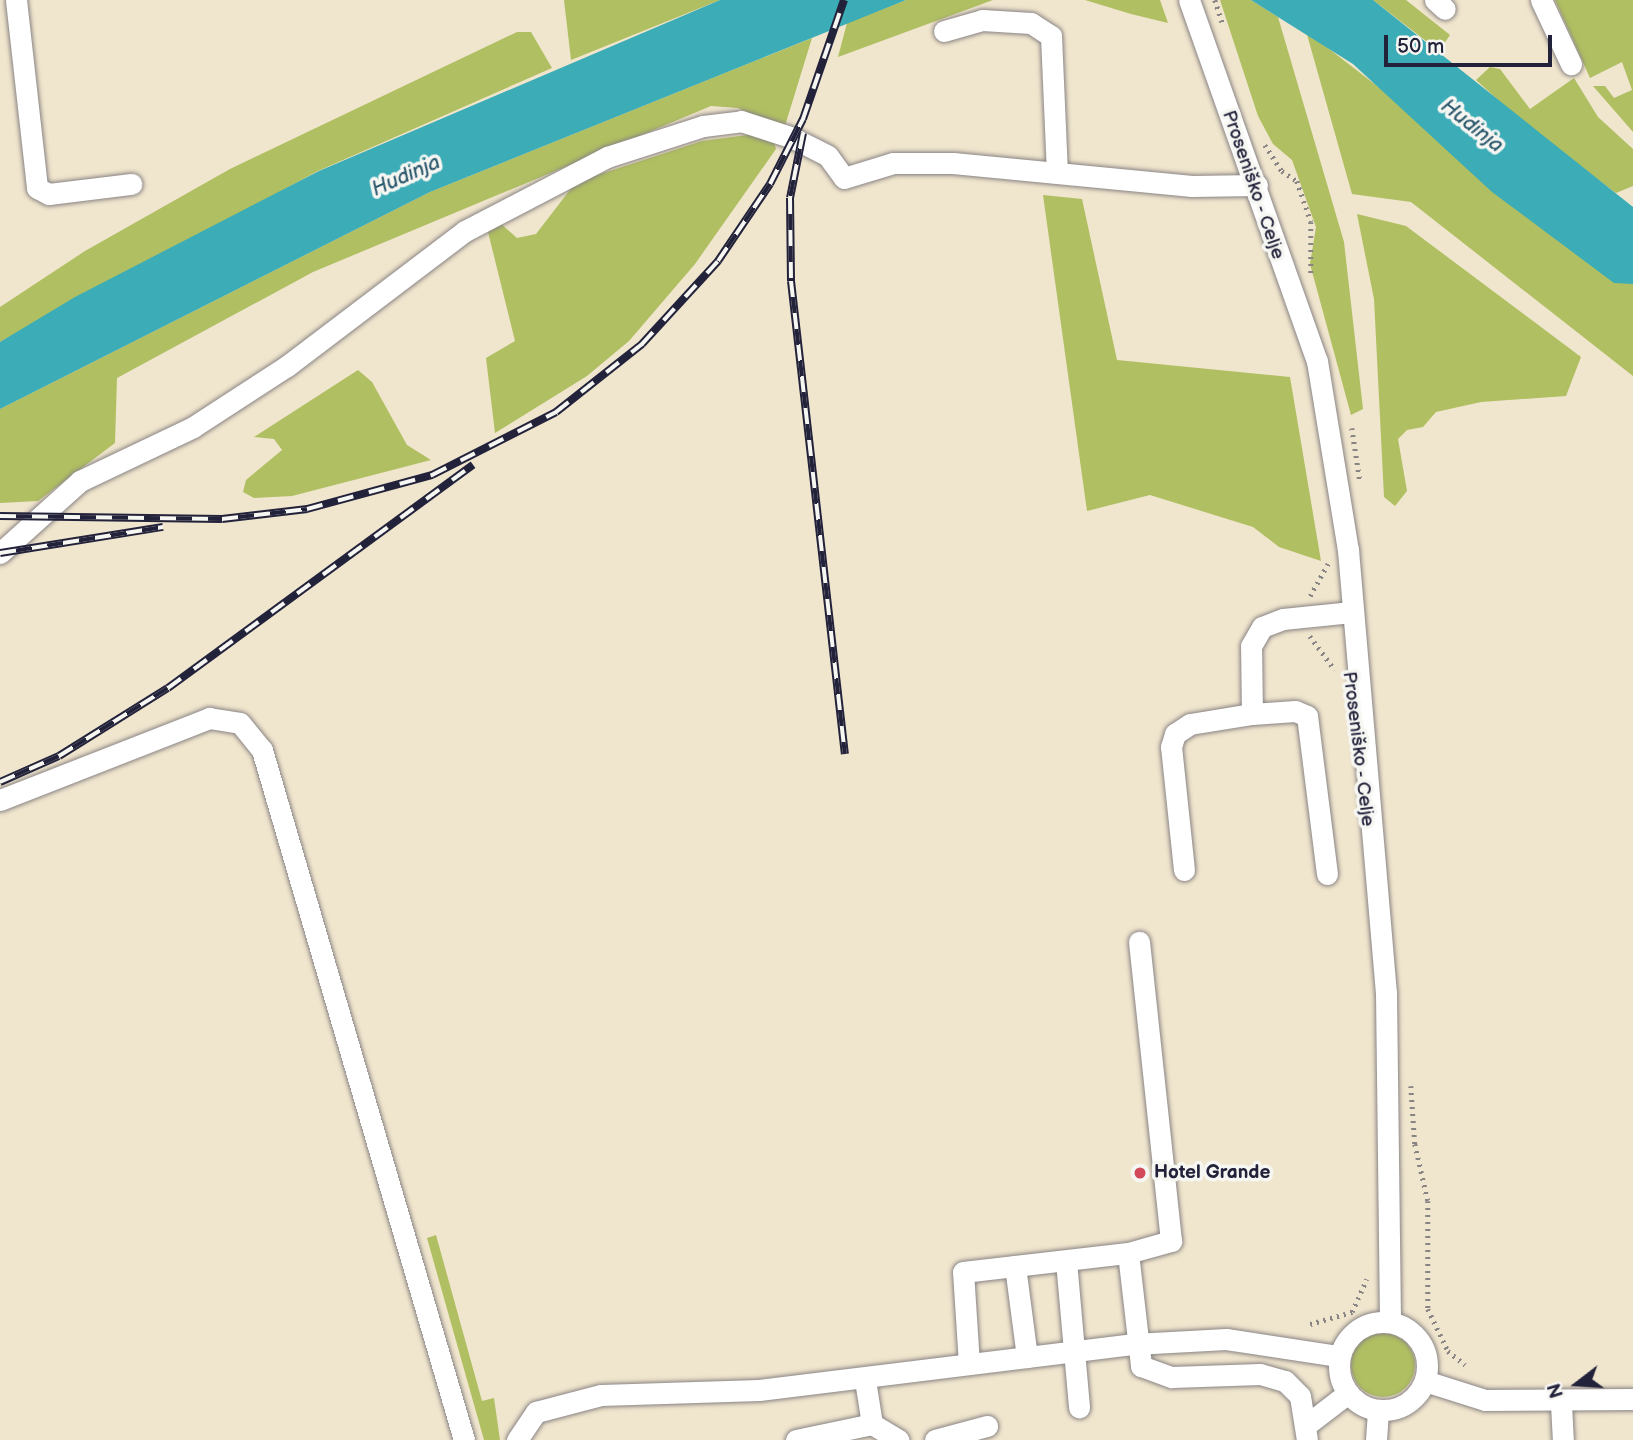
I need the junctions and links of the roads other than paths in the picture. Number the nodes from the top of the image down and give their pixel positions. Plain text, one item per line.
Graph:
1 (16, 0) edge
2 (1541, 0) edge
3 (1192, 9) edge
4 (944, 31) dead end
5 (1571, 65) dead end
6 (1057, 173) junction
7 (131, 184) dead end
8 (1257, 185) junction
9 (0, 553) edge
10 (1353, 612) junction
11 (1252, 714) junction
12 (0, 800) edge
13 (1184, 870) dead end
14 (1327, 874) dead end
15 (1139, 942) dead end
16 (1128, 1254) junction
17 (1066, 1261) junction
18 (1015, 1266) junction
19 (1390, 1322) junction
20 (1134, 1344) junction
21 (1075, 1351) junction
22 (1339, 1356) junction
23 (1027, 1357) junction
24 (969, 1364) junction
25 (865, 1380) junction
26 (1425, 1381) junction
27 (1348, 1393) junction
28 (1633, 1399) edge
29 (1561, 1404) junction
30 (1079, 1407) dead end
31 (1378, 1410) junction
32 (872, 1424) junction
33 (987, 1426) dead end
34 (1308, 1432) edge
35 (464, 1440) edge
36 (517, 1440) edge
37 (796, 1440) edge
38 (899, 1440) edge
39 (935, 1440) edge
40 (1376, 1440) edge
41 (1563, 1440) edge

1 - 7 street
2 - 5 street
3 - 8 street
4 - 6 street
6 - 8 street
6 - 9 street
8 - 10 street
10 - 11 street
10 - 19 street
11 - 13 street
11 - 14 street
12 - 35 street
15 - 16 street
16 - 17 street
16 - 20 street
17 - 18 street
17 - 21 street
18 - 23 street
18 - 24 street
19 - 22 street
19 - 26 street
20 - 21 street
20 - 22 street
20 - 34 street
21 - 23 street
21 - 30 street
22 - 27 street
23 - 24 street
24 - 25 street
25 - 32 street
25 - 36 street
26 - 29 street
26 - 31 street
27 - 31 street
27 - 34 street
28 - 29 street
29 - 41 street
31 - 40 street
32 - 37 street
32 - 38 street
33 - 39 street

